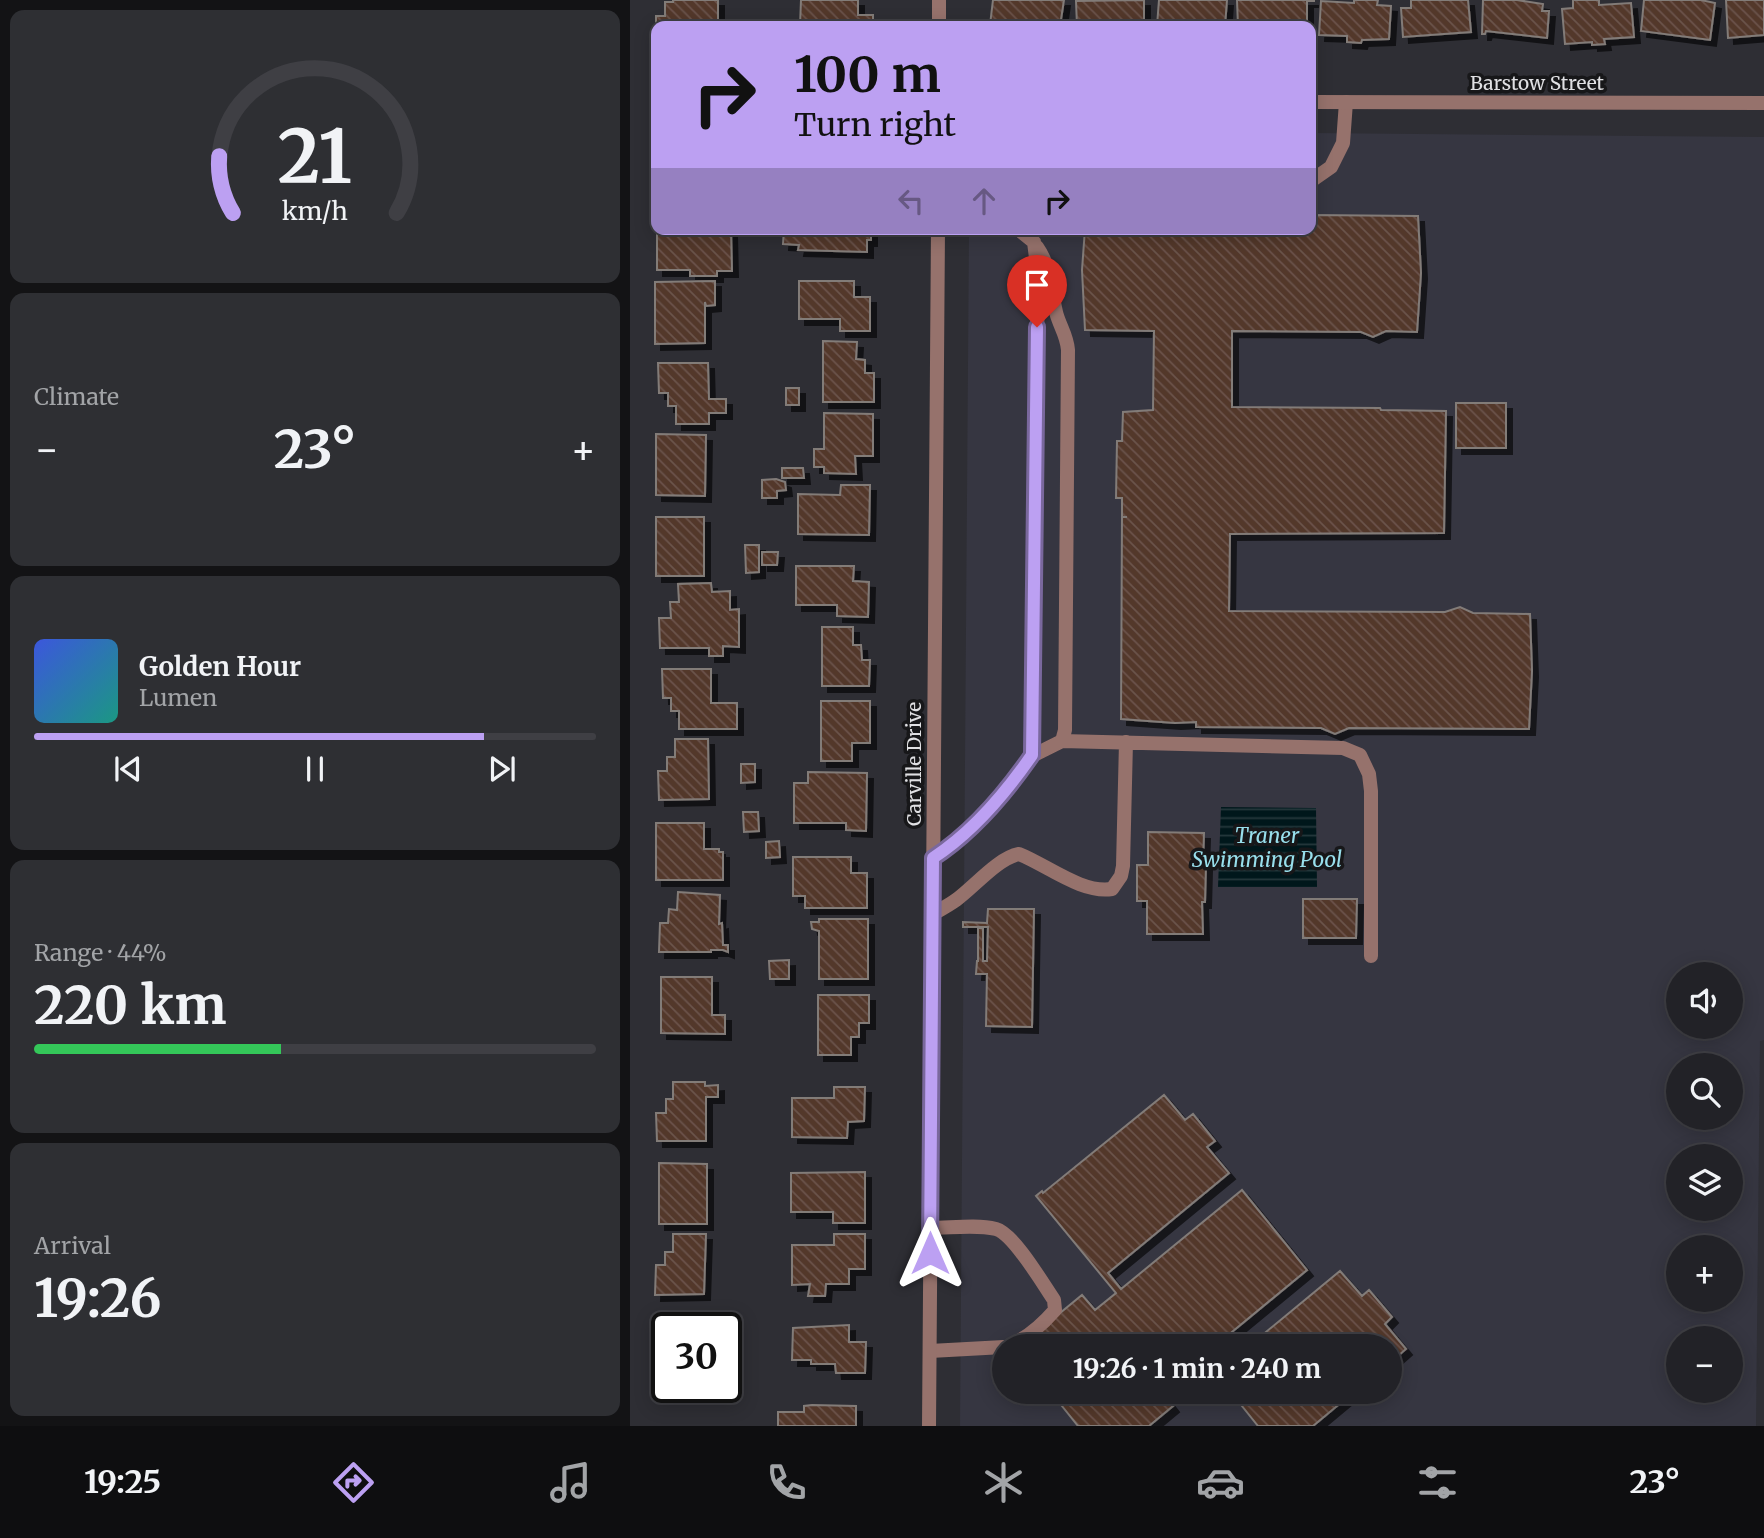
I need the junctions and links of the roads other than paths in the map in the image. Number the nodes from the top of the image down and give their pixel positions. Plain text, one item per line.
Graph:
1 (939, 0) edge
2 (939, 21) edge
3 (1316, 102) edge
4 (1346, 102) junction
5 (1764, 103) edge
6 (1316, 178) edge
7 (938, 235) edge
8 (1025, 235) edge
9 (1034, 242) junction
10 (1062, 741) junction
11 (1126, 742) junction
12 (1032, 755) junction
13 (933, 858) junction
14 (933, 915) junction
15 (1371, 956) dead end
16 (931, 1228) junction
17 (1030, 1334) edge
18 (992, 1347) edge
19 (929, 1351) junction
20 (929, 1426) edge

1 - 2 street
3 - 4 street, Barstow Street
4 - 5 street, Barstow Street
4 - 6 street
7 - 13 street, Carville Drive
8 - 9 street
9 - 10 street
9 - 12 street
10 - 11 street
10 - 12 street
11 - 14 street
11 - 15 street
12 - 13 street
13 - 14 street, Carville Drive
14 - 16 street, Carville Drive
16 - 17 street
16 - 19 street, Carville Drive
18 - 19 street
19 - 20 street, Carville Drive

